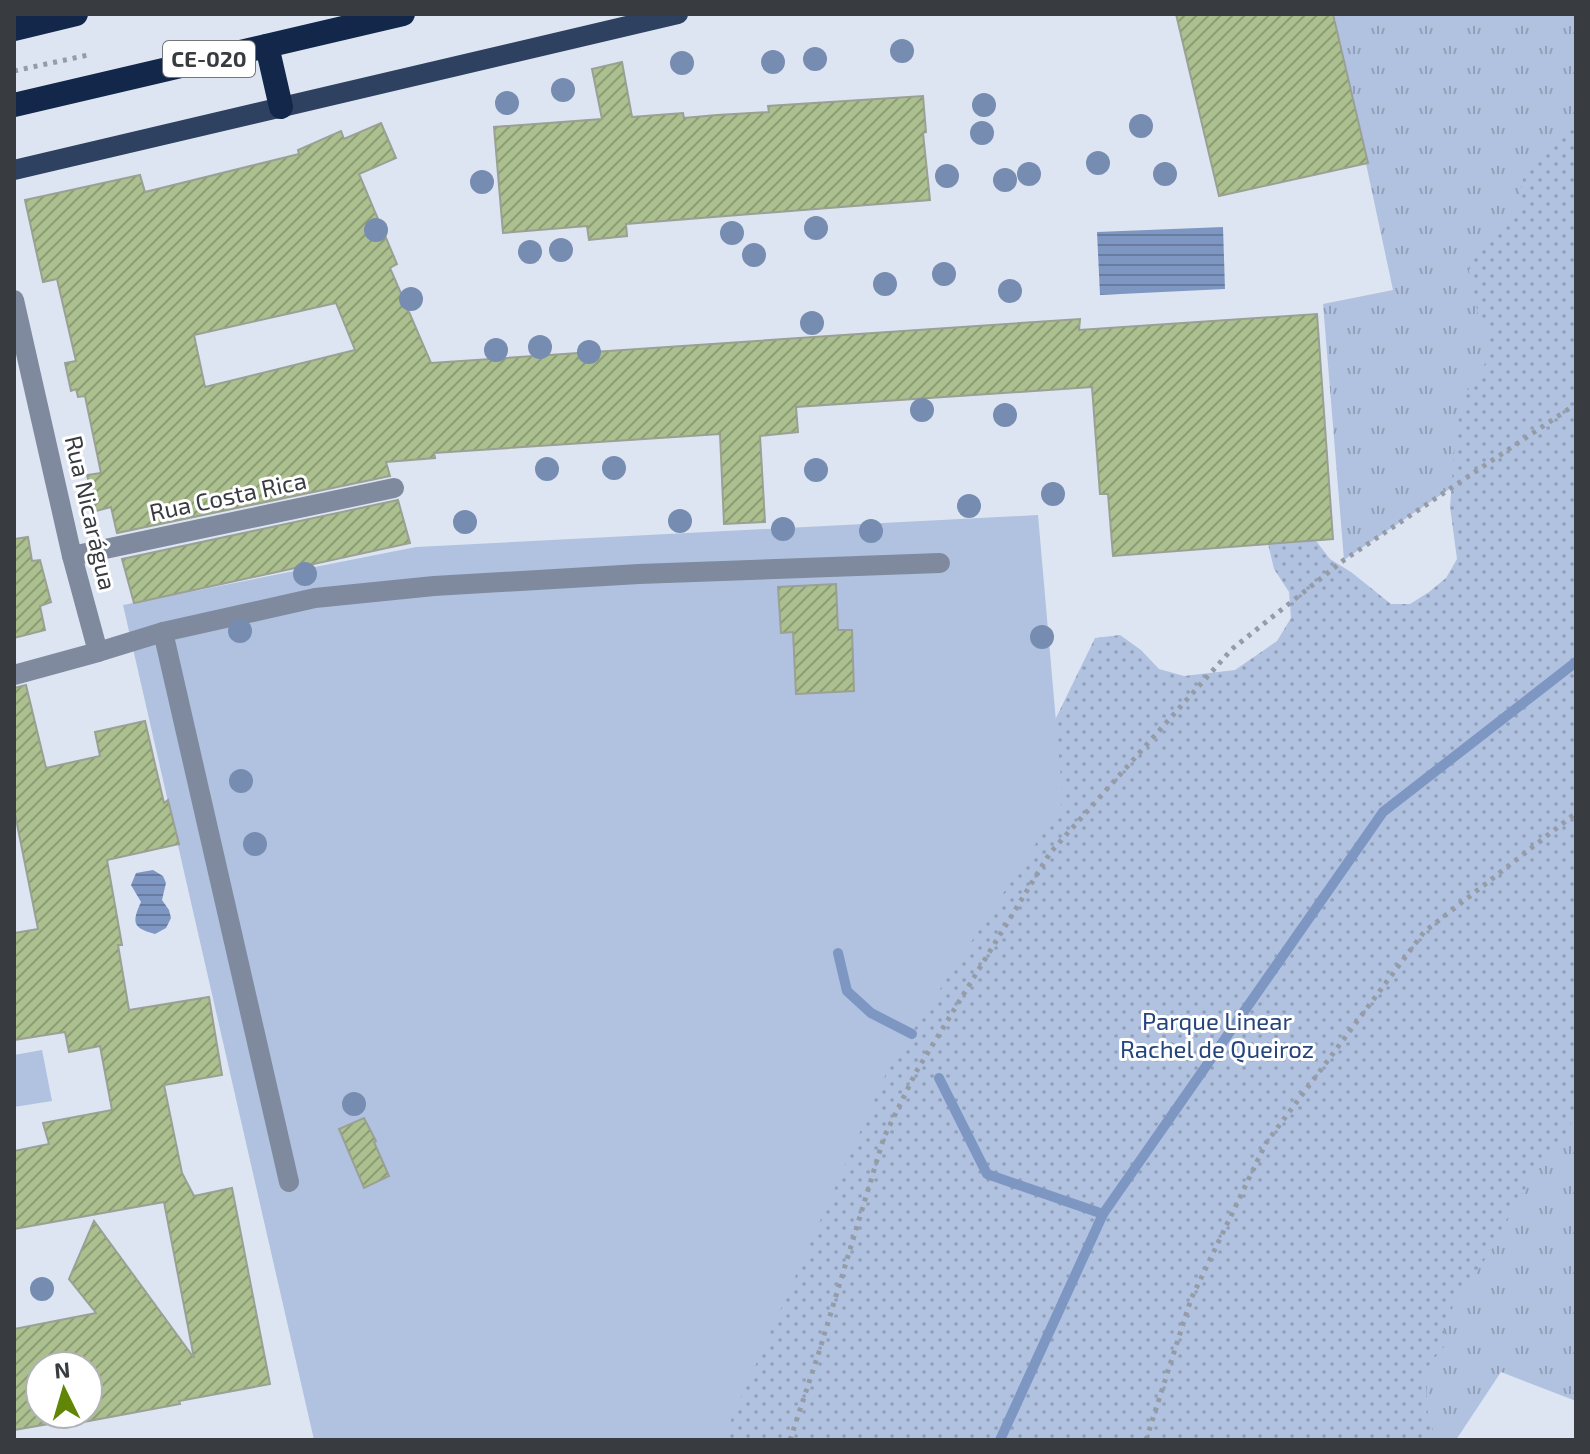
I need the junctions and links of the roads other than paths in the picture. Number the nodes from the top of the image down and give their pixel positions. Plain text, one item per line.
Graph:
1 (76, 14) edge
2 (403, 14) edge
3 (678, 14) edge
4 (14, 29) edge
5 (267, 46) junction
6 (14, 105) edge
7 (281, 107) junction
8 (14, 170) edge
9 (14, 300) edge
10 (394, 488) dead end
11 (72, 556) junction
12 (940, 563) dead end
13 (163, 632) junction
14 (98, 652) junction
15 (14, 675) edge
16 (289, 1182) dead end

1 - 4 highway
2 - 5 highway, CE-020
3 - 7 main road
5 - 6 highway, CE-020
5 - 7 highway
7 - 8 main road
9 - 11 street, Rua Nicarágua
10 - 11 street, Rua Costa Rica
11 - 14 street, Rua Nicarágua
12 - 13 street
13 - 14 street
13 - 16 street
14 - 15 street

